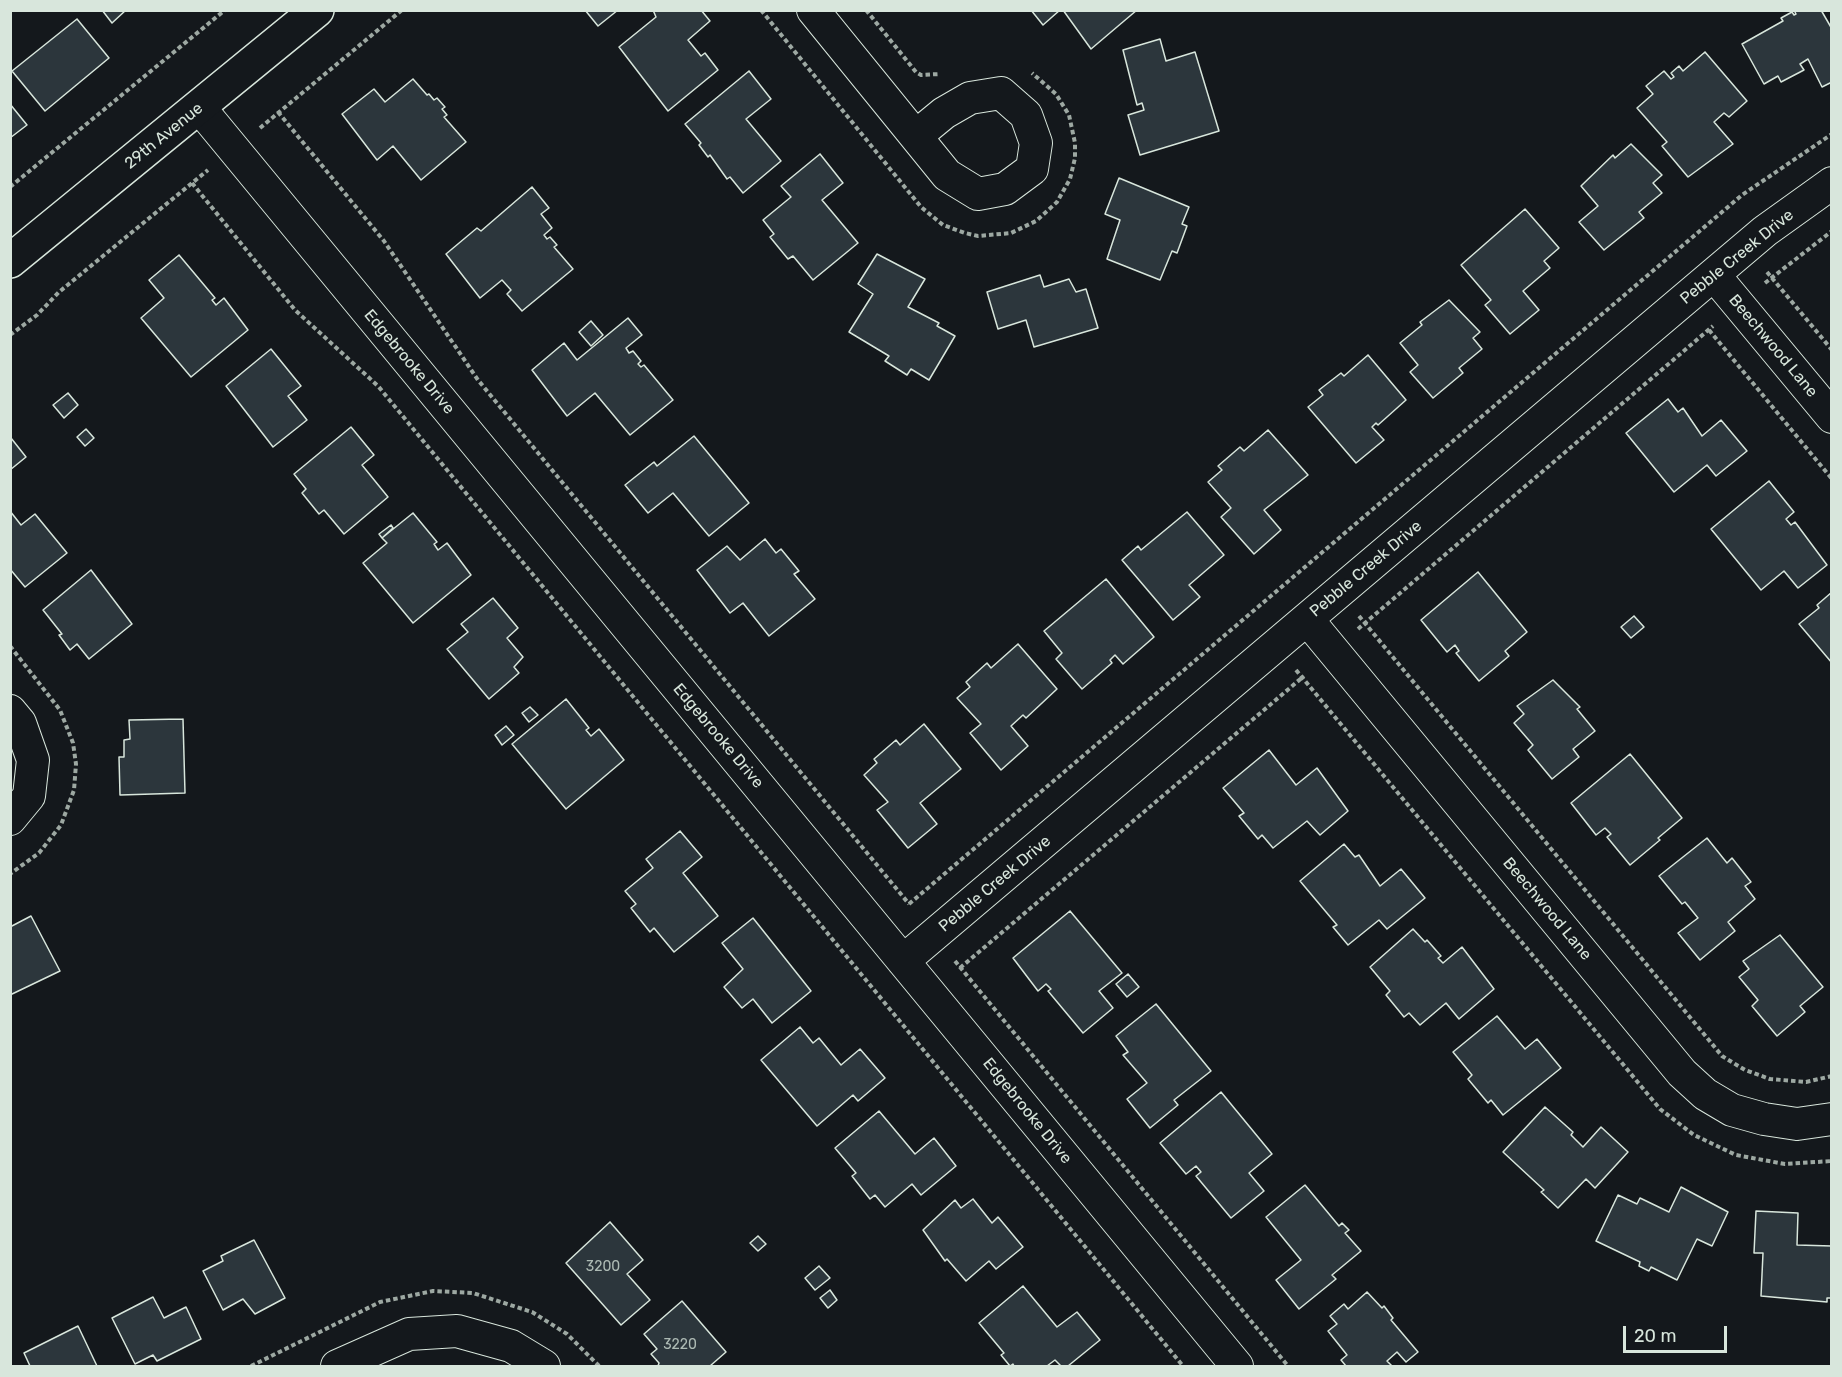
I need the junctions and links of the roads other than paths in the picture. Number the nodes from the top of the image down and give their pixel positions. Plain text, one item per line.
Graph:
1 (317, 10) edge
2 (813, 10) edge
3 (199, 107) junction
4 (916, 136) dead end
5 (1832, 183) edge
6 (10, 261) edge
7 (1714, 275) junction
8 (1832, 417) edge
9 (1306, 619) junction
10 (10, 711) edge
11 (10, 819) edge
12 (903, 961) junction
13 (1832, 1119) edge
14 (337, 1366) edge
15 (544, 1366) edge
16 (1237, 1366) edge

1 - 3 street, 29th Avenue
2 - 4 street
3 - 6 street, 29th Avenue
3 - 12 street, Edgebrooke Drive
5 - 7 street, Pebble Creek Drive
7 - 8 street, Beechwood Lane
7 - 9 street, Pebble Creek Drive
9 - 12 street, Pebble Creek Drive
9 - 13 street, Beechwood Lane
10 - 11 street
12 - 16 street, Edgebrooke Drive
14 - 15 street

